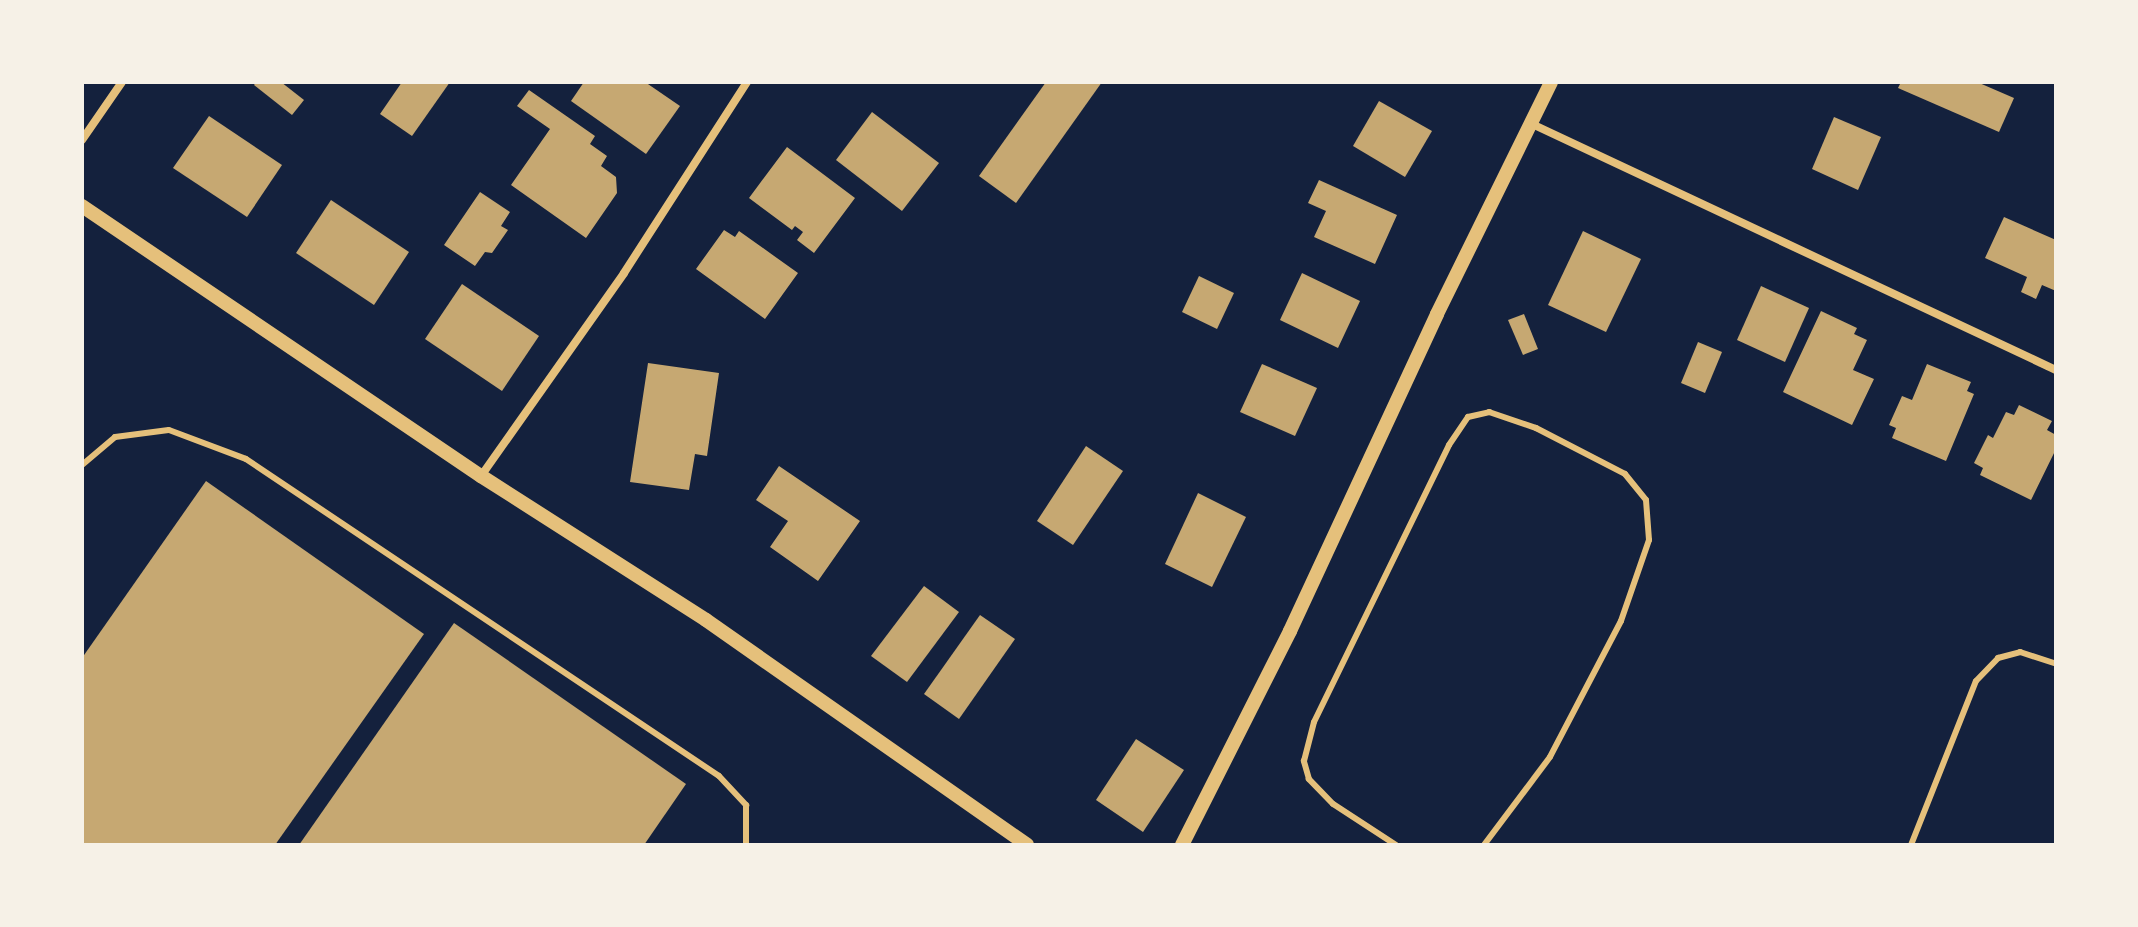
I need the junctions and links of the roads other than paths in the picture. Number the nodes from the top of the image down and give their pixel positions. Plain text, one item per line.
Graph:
1 (122, 82) edge
2 (747, 82) edge
3 (1551, 82) edge
4 (1532, 124) junction
5 (82, 140) edge
6 (82, 206) edge
7 (2056, 370) edge
8 (82, 465) edge
9 (481, 476) junction
10 (2056, 664) edge
11 (1913, 844) edge
12 (746, 845) edge
13 (1027, 845) edge
14 (1182, 845) edge
15 (1396, 845) edge
16 (1484, 845) edge

1 - 5 street
2 - 9 street
3 - 4 street
4 - 7 street
4 - 14 street
6 - 9 street
8 - 12 lane
9 - 13 street
10 - 11 lane
15 - 16 lane

